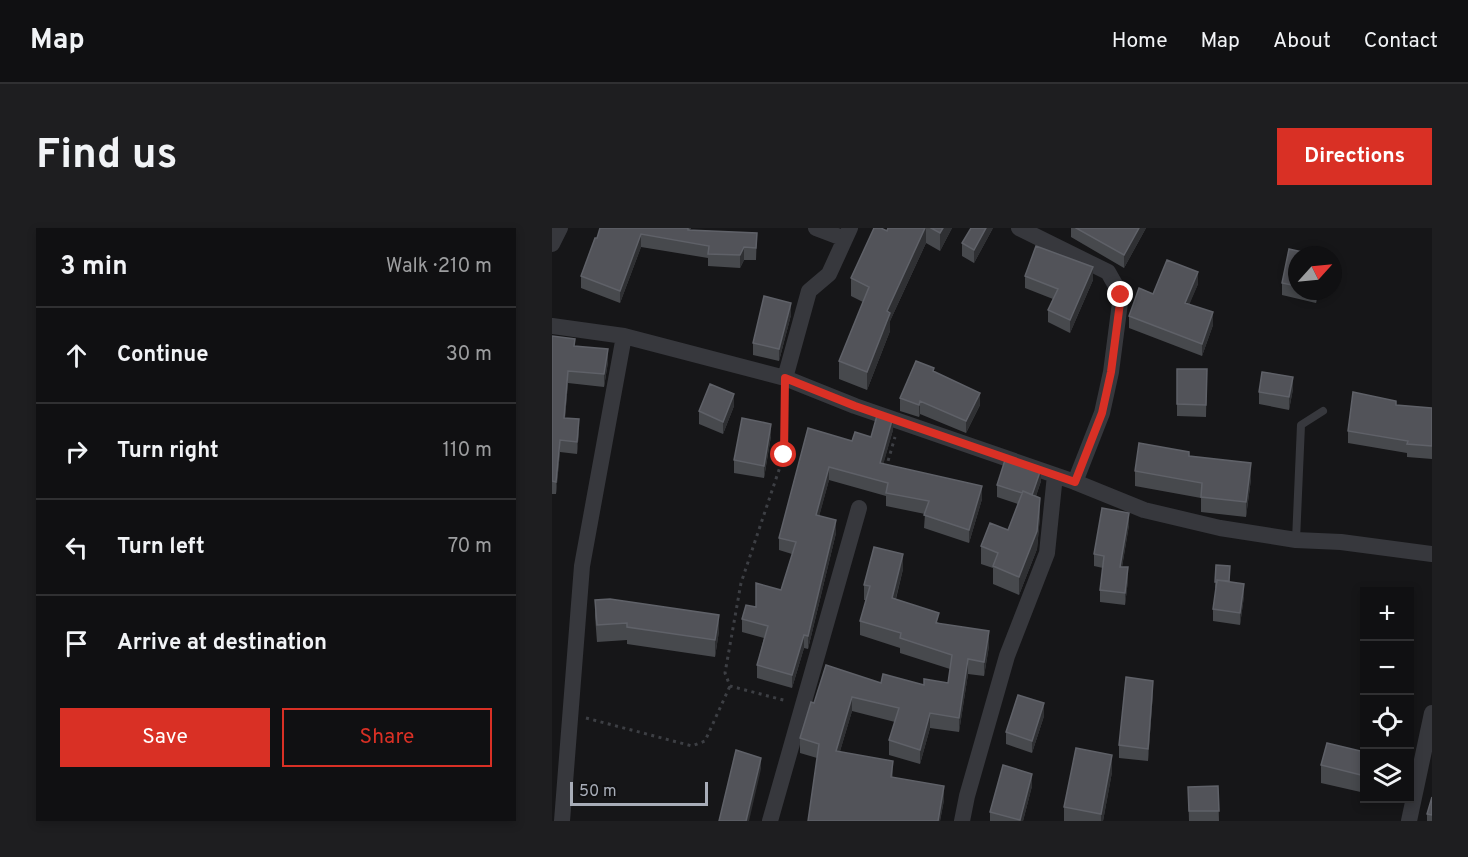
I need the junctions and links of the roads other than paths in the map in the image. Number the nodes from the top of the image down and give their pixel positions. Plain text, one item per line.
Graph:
1 (560, 228) edge
2 (816, 228) edge
3 (1019, 228) edge
4 (847, 233) edge
5 (552, 244) edge
6 (552, 326) edge
7 (624, 336) junction
8 (785, 378) junction
9 (1323, 411) dead end
10 (1055, 475) junction
11 (1075, 482) junction
12 (859, 508) dead end
13 (1296, 540) junction
14 (1432, 554) edge
15 (1432, 713) edge
16 (562, 821) edge
17 (770, 821) edge
18 (962, 821) edge
19 (1409, 821) edge

1 - 5 street
2 - 4 street
3 - 11 street
4 - 8 street
6 - 7 street
7 - 8 street
7 - 16 street
8 - 10 street
9 - 13 lane
10 - 11 street
10 - 18 street
11 - 13 street
12 - 17 street
13 - 14 street
15 - 19 street

